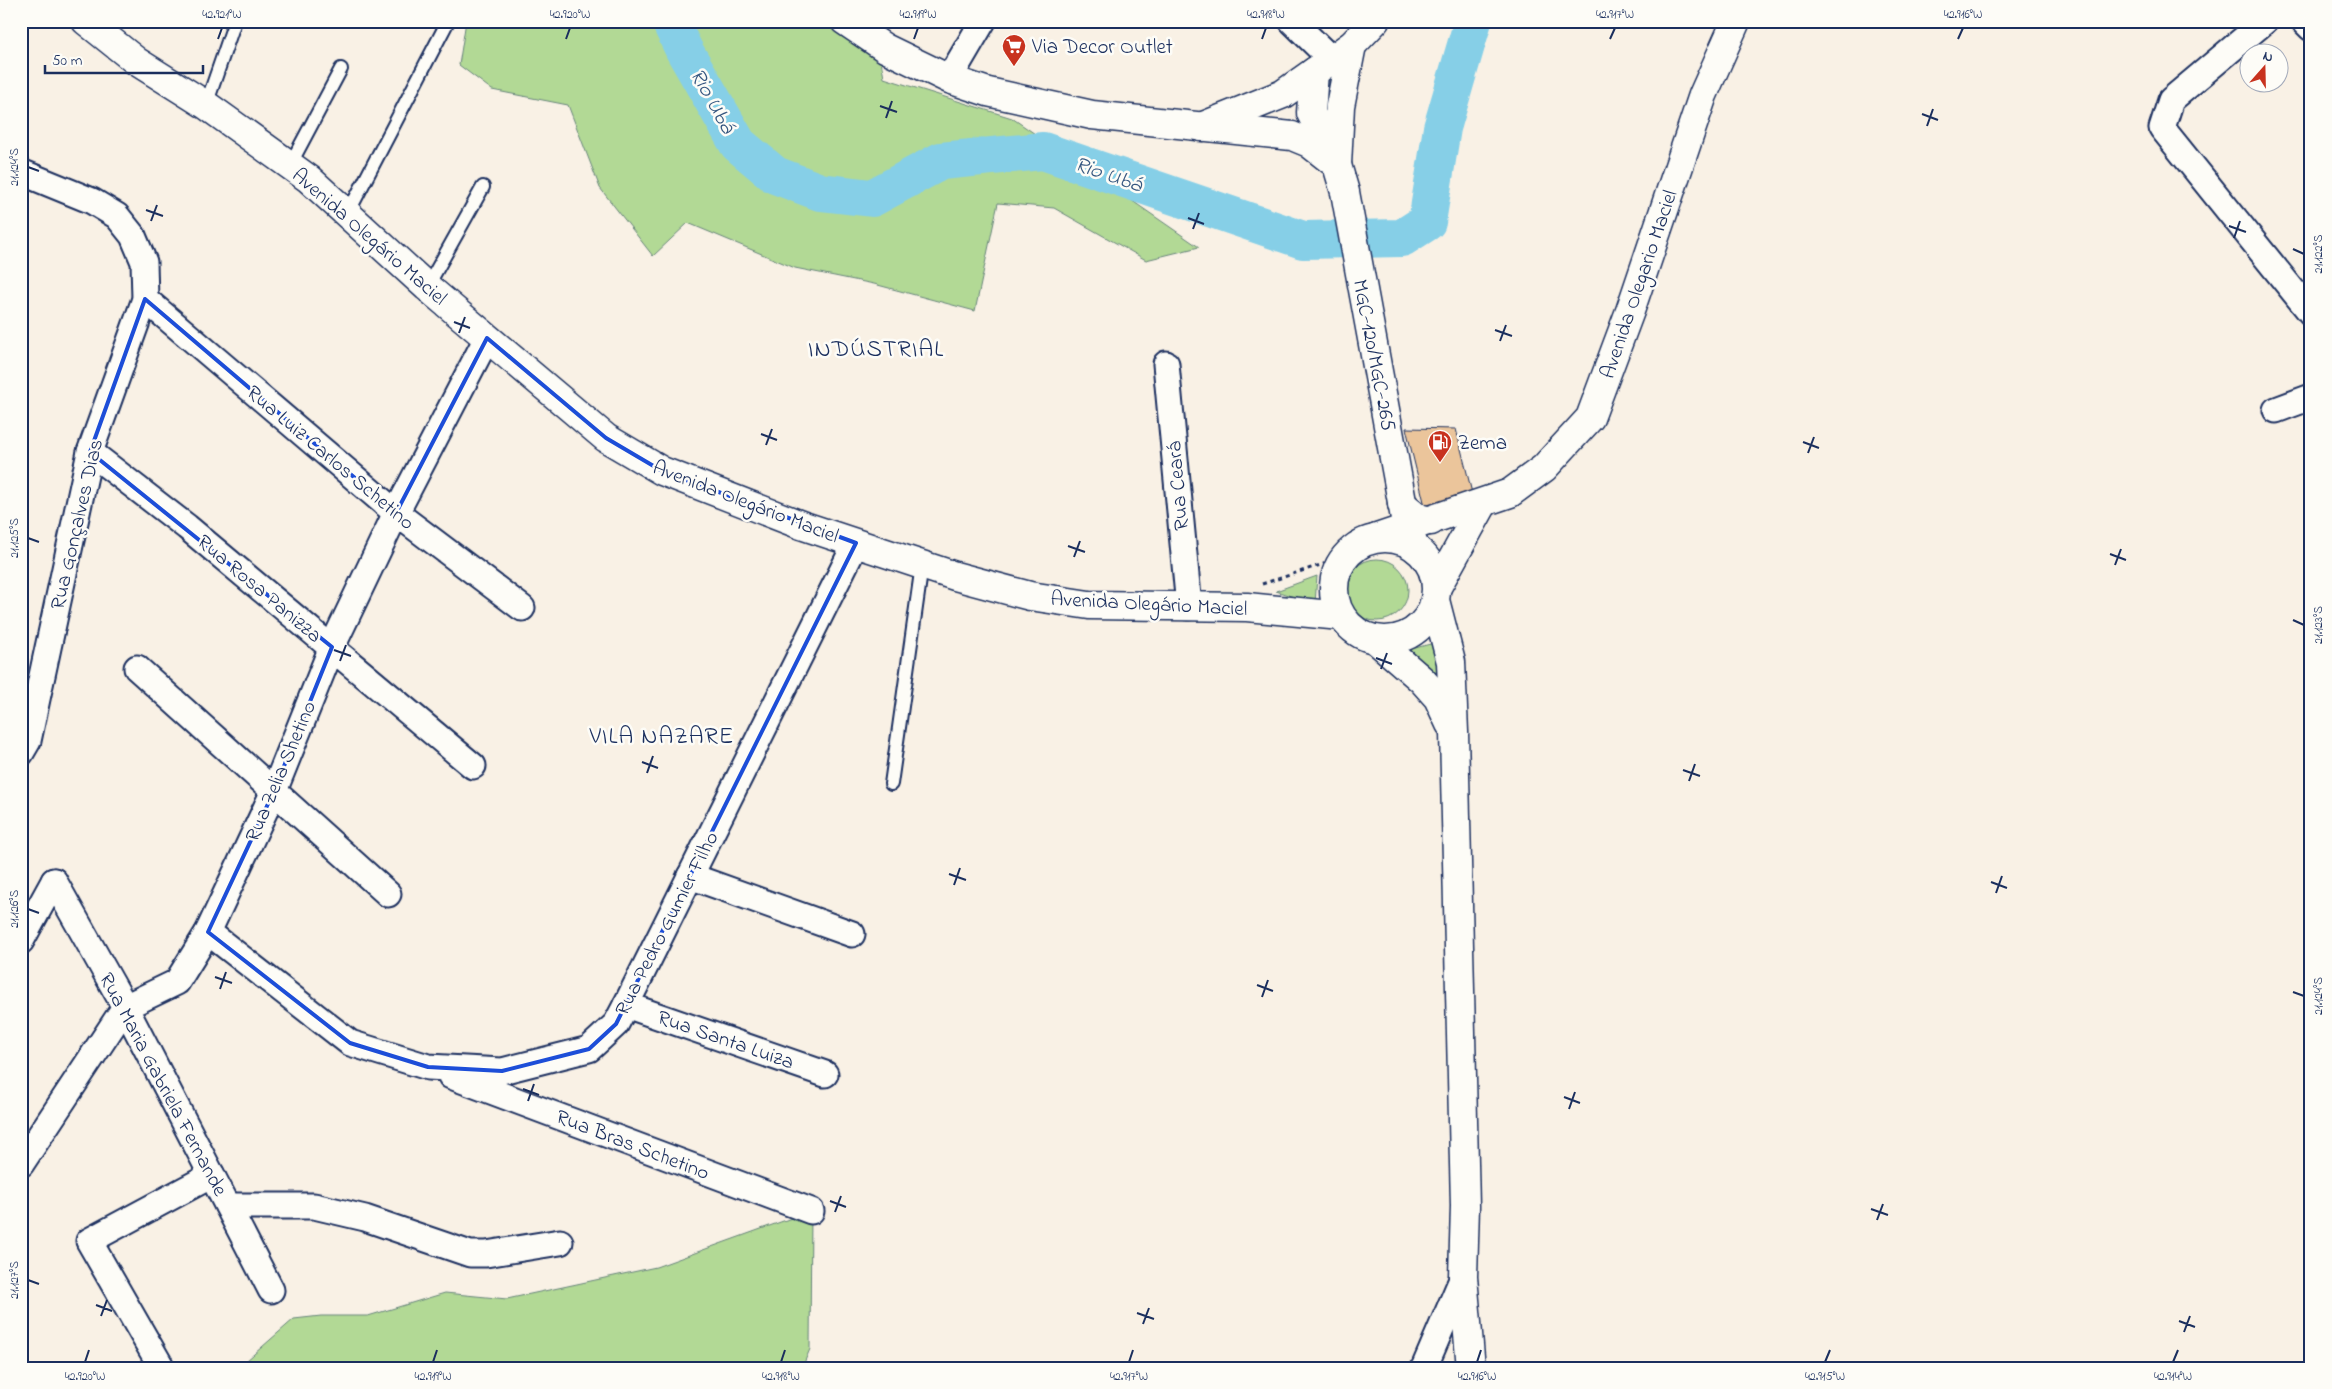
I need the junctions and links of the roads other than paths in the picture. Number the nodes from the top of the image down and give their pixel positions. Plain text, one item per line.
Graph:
1 (86, 21) edge
2 (235, 21) edge
3 (448, 21) edge
4 (845, 21) edge
5 (983, 21) edge
6 (1292, 21) edge
7 (1375, 21) edge
8 (1736, 21) edge
9 (2265, 21) edge
10 (2304, 21) edge
11 (2311, 28) edge
12 (1332, 59) junction
13 (341, 69) dead end
14 (948, 78) junction
15 (206, 105) junction
16 (1201, 127) junction
17 (290, 165) junction
18 (1337, 165) junction
19 (21, 172) edge
20 (483, 187) dead end
21 (348, 213) junction
22 (427, 287) junction
23 (145, 299) junction
24 (2311, 313) edge
25 (487, 338) junction
26 (1166, 364) dead end
27 (2311, 397) edge
28 (2276, 410) dead end
29 (90, 452) junction
30 (1483, 504) junction
31 (396, 513) junction
32 (1404, 529) junction
33 (856, 543) junction
34 (922, 565) junction
35 (1436, 595) junction
36 (1189, 607) junction
37 (522, 608) dead end
38 (1341, 616) junction
39 (1376, 640) junction
40 (332, 647) junction
41 (137, 668) dead end
42 (1454, 732) junction
43 (21, 753) edge
44 (473, 766) dead end
45 (891, 784) dead end
46 (274, 791) junction
47 (690, 876) junction
48 (388, 894) dead end
49 (208, 932) junction
50 (852, 934) dead end
51 (21, 941) edge
52 (626, 1005) junction
53 (125, 1007) junction
54 (428, 1067) junction
55 (825, 1074) dead end
56 (21, 1164) edge
57 (212, 1175) junction
58 (228, 1206) junction
59 (811, 1211) dead end
60 (560, 1242) dead end
61 (1463, 1277) junction
62 (271, 1290) dead end
63 (162, 1368) edge
64 (1424, 1368) edge
65 (1471, 1368) edge

1 - 15 main road, Avenida Olegário Maciel
2 - 15 lane
3 - 21 lane
4 - 14 main road
5 - 14 street
6 - 12 street
7 - 12 main road
8 - 30 main road, Avenida Olegario Maciel
9 - 24 street
10 - 11 street
12 - 16 main road
12 - 18 main road
12 - 18 main road
13 - 17 lane
14 - 16 main road
15 - 17 main road, Avenida Olegário Maciel
16 - 18 main road
17 - 21 main road, Avenida Olegário Maciel
18 - 32 main road, MGC-120/MGC-265
19 - 23 street
20 - 22 lane
21 - 22 main road, Avenida Olegário Maciel
22 - 25 main road, Avenida Olegário Maciel
23 - 29 street, Rua Gonçalves Dias
23 - 31 street, Rua Luiz Carlos Schetino
25 - 31 street, Rua Zelia Shetino
25 - 33 main road, Avenida Olegário Maciel
26 - 36 street, Rua Ceará
27 - 28 street
29 - 40 street, Rua Rosa Panizza
29 - 43 street, Rua Gonçalves Dias
30 - 32 main road, Avenida Olegario Maciel
30 - 35 main road
31 - 37 street, Rua Luiz Carlos Schetino
31 - 40 street, Rua Zelia Shetino
32 - 35 main road
32 - 38 main road
33 - 34 main road, Avenida Olegário Maciel
33 - 47 street, Rua Pedro Gumier Filho
34 - 36 main road, Avenida Olegário Maciel
34 - 45 lane
35 - 39 main road
35 - 42 main road
36 - 38 main road, Avenida Olegário Maciel
38 - 39 main road
39 - 42 main road
40 - 44 street, Rua Rosa Panizza
40 - 46 street, Rua Zelia Shetino
41 - 46 street
42 - 61 main road
46 - 48 street
46 - 49 street, Rua Zelia Shetino
47 - 50 street
47 - 52 street, Rua Pedro Gumier Filho
49 - 53 street, Rua Zelia Shetino
49 - 54 street, Rua Pedro Gumier Filho
51 - 53 street, Rua Maria Gabriela Fernande
52 - 54 street, Rua Pedro Gumier Filho
52 - 55 street, Rua Santa Luiza
53 - 56 street
53 - 57 street, Rua Maria Gabriela Fernande
54 - 59 street, Rua Bras Schetino
57 - 58 street, Rua Maria Gabriela Fernande
57 - 63 street
58 - 60 street
58 - 62 street, Rua Maria Gabriela Fernande
61 - 64 street
61 - 65 main road

